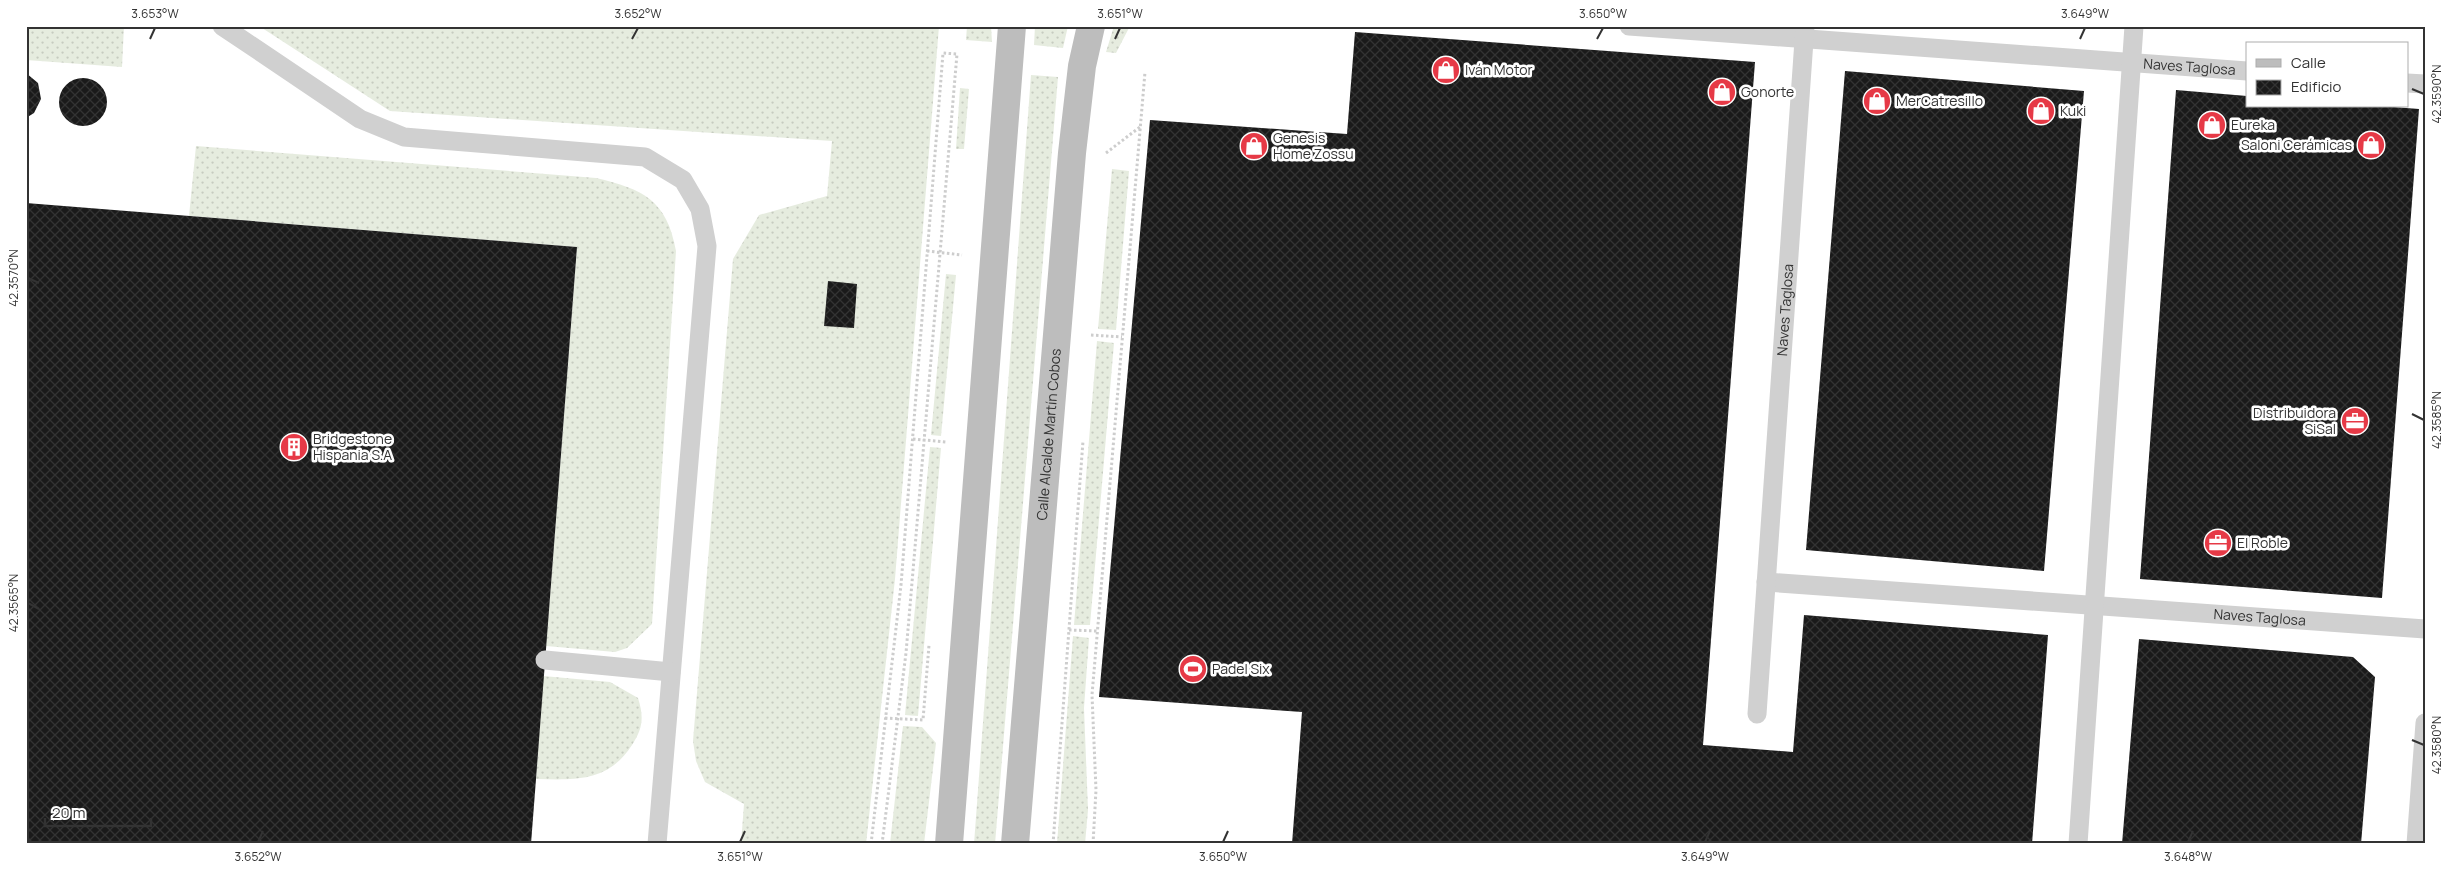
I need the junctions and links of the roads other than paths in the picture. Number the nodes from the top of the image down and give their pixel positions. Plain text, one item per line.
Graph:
1 (222, 26) edge
2 (1012, 26) edge
3 (1091, 26) edge
4 (1629, 26) edge
5 (2134, 26) edge
6 (1804, 33) edge
7 (2132, 62) junction
8 (2246, 71) edge
9 (2408, 83) edge
10 (2425, 84) edge
11 (1766, 582) junction
12 (2094, 605) junction
13 (2425, 629) edge
14 (545, 660) dead end
15 (671, 672) junction
16 (1757, 714) dead end
17 (2425, 723) edge
18 (657, 844) edge
19 (950, 844) edge
20 (1015, 844) edge
21 (2078, 844) edge
22 (2416, 844) edge

1 - 15 lane
2 - 19 main road
3 - 20 main road, Calle Alcalde Martín Cobos
4 - 6 lane, Naves Taglosa
5 - 7 lane
6 - 7 lane, Naves Taglosa
6 - 11 lane, Naves Taglosa
7 - 8 lane, Naves Taglosa
7 - 12 lane, Naves Taglosa
9 - 10 lane
11 - 12 lane, Naves Taglosa
11 - 16 lane, Naves Taglosa
12 - 13 lane, Naves Taglosa
12 - 21 lane, Naves Taglosa
14 - 15 lane
15 - 18 lane
17 - 22 lane

